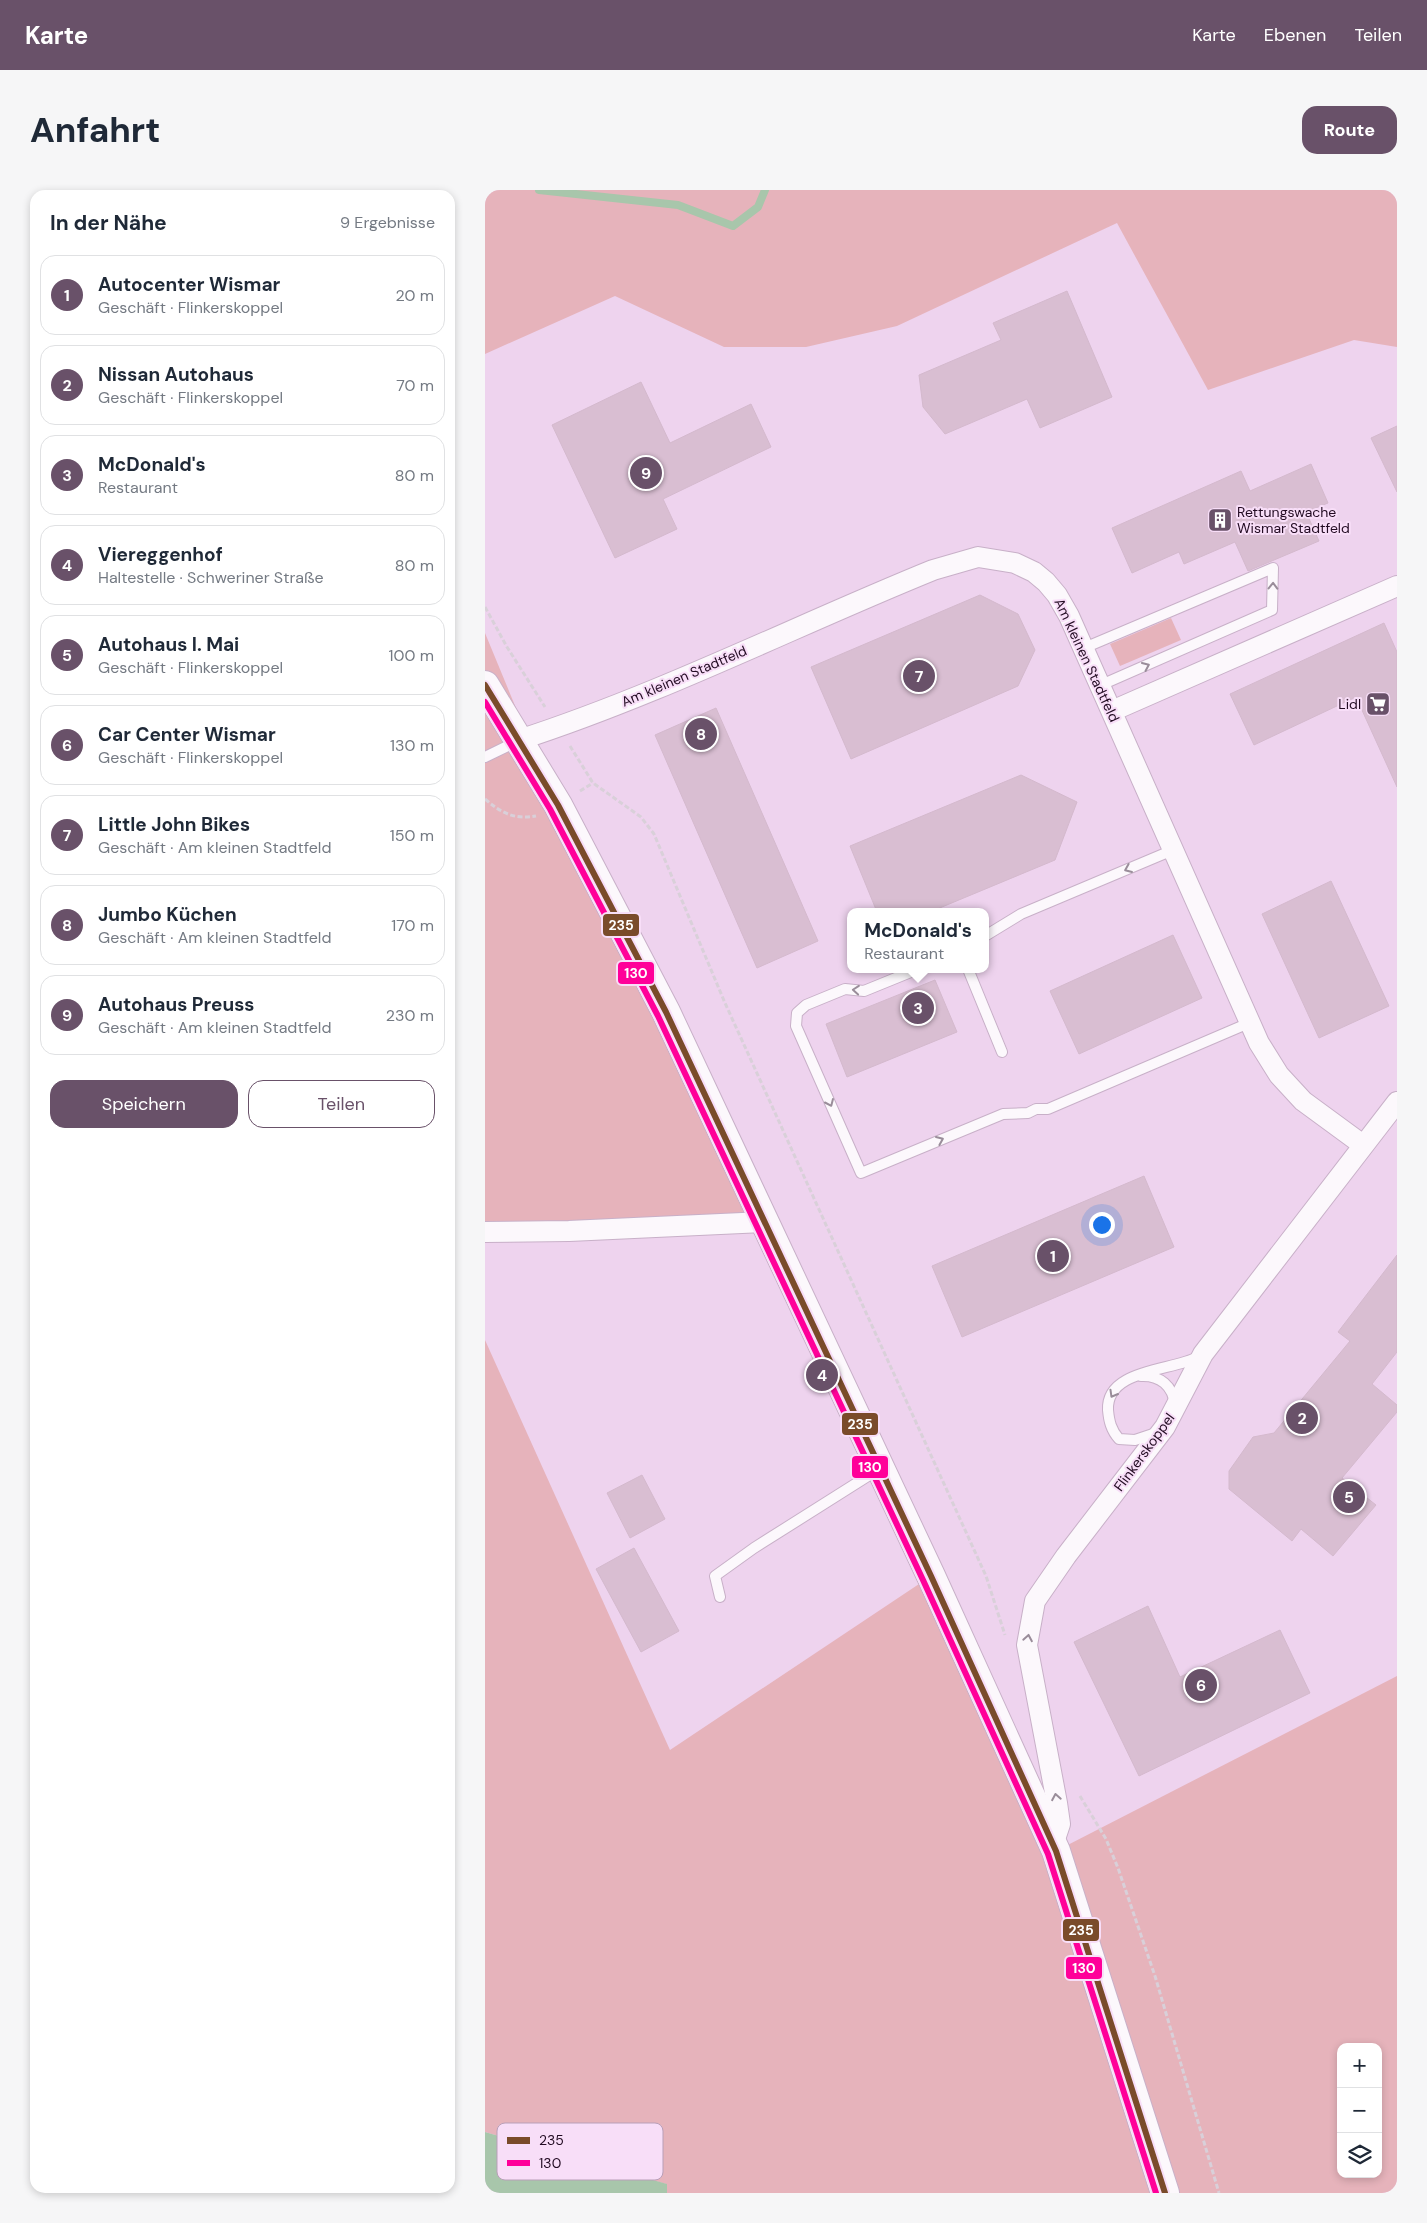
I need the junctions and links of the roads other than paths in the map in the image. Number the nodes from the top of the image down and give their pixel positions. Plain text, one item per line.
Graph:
1 (1397, 586) edge
2 (1084, 648) junction
3 (485, 685) edge
4 (1101, 685) junction
5 (1112, 711) junction
6 (519, 740) junction
7 (485, 757) edge
8 (1173, 850) junction
9 (989, 934) edge
10 (908, 973) edge
11 (971, 973) edge
12 (1249, 1023) junction
13 (1002, 1052) dead end
14 (1397, 1102) edge
15 (1363, 1145) junction
16 (765, 1222) junction
17 (485, 1232) edge
18 (1203, 1354) junction
19 (1135, 1376) junction
20 (1175, 1408) junction
21 (1165, 1427) junction
22 (880, 1469) junction
23 (720, 1597) dead end
24 (1053, 1845) junction
25 (1165, 2193) edge

1 - 5 street
2 - 4 street, Am kleinen Stadtfeld
4 -> 2 lane
2 - 6 street, Am kleinen Stadtfeld
3 - 6 main road
4 - 5 street, Am kleinen Stadtfeld
5 - 8 street, Am kleinen Stadtfeld
6 - 7 lane
6 - 16 main road
8 -> 9 lane
8 - 12 street, Am kleinen Stadtfeld
10 -> 12 lane
11 - 13 lane
12 - 15 street, Am kleinen Stadtfeld
14 - 15 street, Flinkerskoppel
15 - 18 street, Flinkerskoppel
16 - 17 street
16 - 22 main road
18 - 19 lane
18 - 20 street, Flinkerskoppel
19 - 20 lane
19 -> 21 lane
20 - 21 street, Flinkerskoppel
24 -> 21 street, Flinkerskoppel
22 - 23 lane
22 - 24 main road
24 - 25 main road

